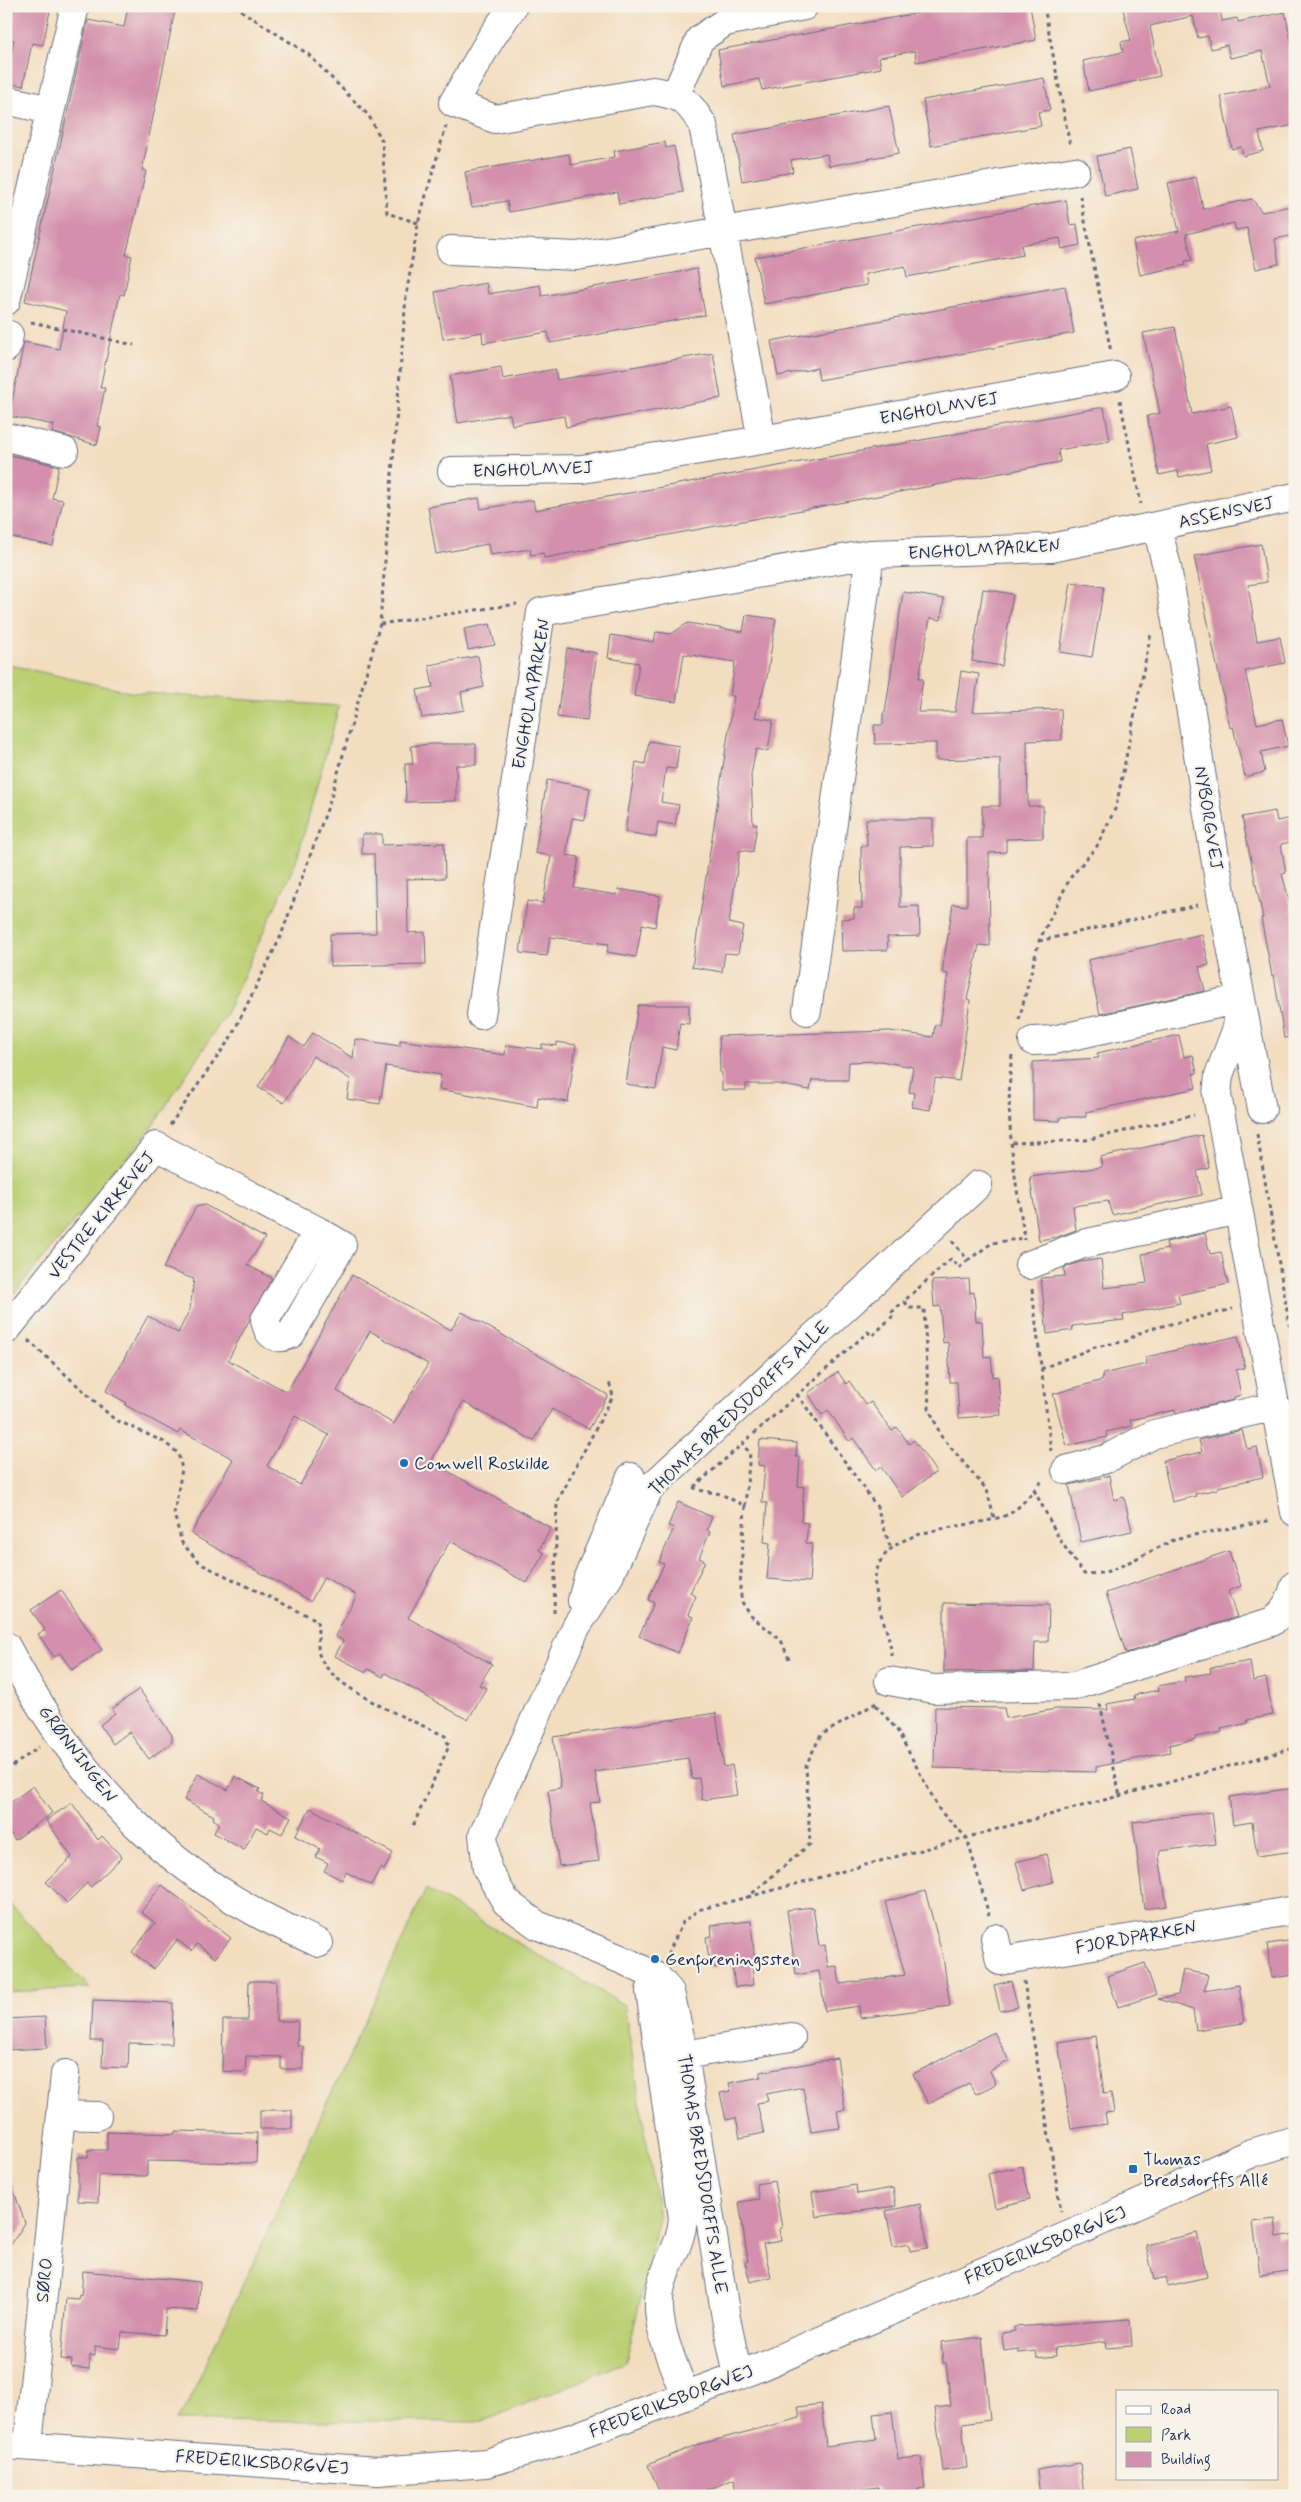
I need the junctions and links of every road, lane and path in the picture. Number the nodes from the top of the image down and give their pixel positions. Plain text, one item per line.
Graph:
1 (75, 6) edge
2 (234, 6) edge
3 (513, 6) edge
4 (804, 6) edge
5 (1044, 6) edge
6 (676, 94) junction
7 (6, 100) edge
8 (453, 102) junction
9 (50, 110) junction
10 (1075, 171) junction
11 (418, 223) junction
12 (723, 230) junction
13 (451, 250) dead end
14 (6, 301) edge
15 (14, 335) edge
16 (134, 345) dead end
17 (1115, 376) junction
18 (6, 436) edge
19 (762, 440) junction
20 (64, 451) dead end
21 (452, 472) dead end
22 (1295, 497) edge
23 (1157, 527) junction
24 (870, 554) junction
25 (541, 612) junction
26 (380, 624) junction
27 (1153, 625) dead end
28 (1222, 899) junction
29 (1039, 941) junction
30 (1240, 998) junction
31 (806, 1012) dead end
32 (481, 1015) dead end
33 (1021, 1037) junction
34 (1219, 1109) junction
35 (1262, 1109) joint
36 (1012, 1143) junction
37 (156, 1146) junction
38 (978, 1185) dead end
39 (1238, 1210) junction
40 (937, 1224) junction
41 (318, 1231) dead end
42 (1025, 1238) junction
43 (968, 1260) junction
44 (1029, 1265) junction
45 (904, 1301) junction
46 (1256, 1304) junction
47 (9, 1327) edge
48 (1295, 1327) edge
49 (1290, 1328) junction
50 (1295, 1358) edge
51 (1041, 1369) junction
52 (778, 1370) junction
53 (609, 1382) dead end
54 (798, 1394) junction
55 (1276, 1406) junction
56 (722, 1422) junction
57 (742, 1444) junction
58 (674, 1466) junction
59 (1054, 1468) junction
60 (631, 1477) dead end
61 (694, 1487) junction
62 (1034, 1489) junction
63 (745, 1506) junction
64 (1285, 1516) edge
65 (994, 1518) junction
66 (891, 1548) junction
67 (1295, 1585) edge
68 (565, 1621) junction
69 (6, 1646) edge
70 (789, 1659) dead end
71 (1095, 1680) junction
72 (889, 1681) junction
73 (876, 1705) junction
74 (57, 1734) junction
75 (1295, 1748) edge
76 (6, 1771) edge
77 (1120, 1796) junction
78 (412, 1828) dead end
79 (967, 1838) junction
80 (748, 1897) junction
81 (1295, 1910) edge
82 (995, 1938) joint
83 (319, 1942) dead end
84 (1020, 1957) junction
85 (657, 1978) junction
86 (791, 2037) dead end
87 (672, 2057) junction
88 (65, 2074) dead end
89 (60, 2115) junction
90 (97, 2116) dead end
91 (1295, 2140) edge
92 (693, 2198) junction
93 (1065, 2237) junction
94 (738, 2376) junction
95 (685, 2396) junction
96 (17, 2445) edge

1 - 9 street
2 - 11 path
3 - 8 street
4 - 6 street
5 - 10 path
6 - 8 street
6 - 12 street
7 - 9 street
8 - 11 path
9 - 14 street
10 - 12 street
10 - 17 path
11 - 26 path
12 - 13 street
12 - 19 street
15 - 16 path
17 - 19 street, ENGHOLMVEJ
17 - 23 path
18 - 20 street
19 - 21 street, ENGHOLMVEJ
22 - 23 street, ASSENSVEJ
23 - 24 street, ENGHOLMPARKEN
23 - 28 street, NYBORGVEJ
24 - 25 street, ENGHOLMPARKEN
24 - 31 street
25 - 26 path
25 - 32 street, ENGHOLMPARKEN
26 - 37 path
27 - 29 path
28 - 29 path
28 - 30 street, NYBORGVEJ
29 - 33 path
30 - 33 street
30 - 34 street
30 - 35 street, NYBORGVEJ
33 - 36 path
34 - 36 path
34 - 39 street
35 - 49 path
36 - 42 path
37 - 41 street, VESTRE KIRKEVEJ
37 - 47 street, VESTRE KIRKEVEJ
38 - 40 street, THOMAS BREDSDORFFS ALLE
39 - 44 street
39 - 46 street
40 - 43 path
40 - 52 street, THOMAS BREDSDORFFS ALLE
42 - 43 path
42 - 44 path
43 - 45 path
44 - 51 path
45 - 54 path
45 - 65 path
46 - 51 path
46 - 55 street
47 - 78 path
48 - 49 path
49 - 50 path
51 - 59 path
52 - 54 path
52 - 56 street, THOMAS BREDSDORFFS ALLE
53 - 68 path
54 - 57 path
54 - 66 path
55 - 59 street
55 - 64 street
56 - 57 path
56 - 58 street, THOMAS BREDSDORFFS ALLE
57 - 61 path
57 - 63 path
58 - 61 path
58 - 68 street, THOMAS BREDSDORFFS ALLE
59 - 62 path
60 - 68 street
61 - 63 path
62 - 64 path
62 - 65 path
63 - 70 path
65 - 66 path
66 - 72 path
67 - 71 street
68 - 85 street, THOMAS BREDSDORFFS ALLE
69 - 74 street, GRØNNINGEN
71 - 72 street
71 - 77 path
72 - 73 path
73 - 79 path
73 - 80 path
74 - 76 path
74 - 83 street, GRØNNINGEN
75 - 77 path
77 - 79 path
79 - 80 path
79 - 82 path
80 - 85 path
81 - 84 street, FJORDPARKEN
82 - 84 street, FJORDPARKEN
84 - 93 path
85 - 87 street, THOMAS BREDSDORFFS ALLE
86 - 87 street
87 - 92 street, THOMAS BREDSDORFFS ALLE
88 - 89 street, SØRO
89 - 90 street
89 - 96 street, SØRO
91 - 93 street, FREDERIKSBORGVEJ
92 - 94 street, THOMAS BREDSDORFFS ALLE
92 - 95 street, THOMAS BREDSDORFFS ALLE
93 - 94 street, FREDERIKSBORGVEJ
94 - 95 street, FREDERIKSBORGVEJ
95 - 96 street, FREDERIKSBORGVEJ

